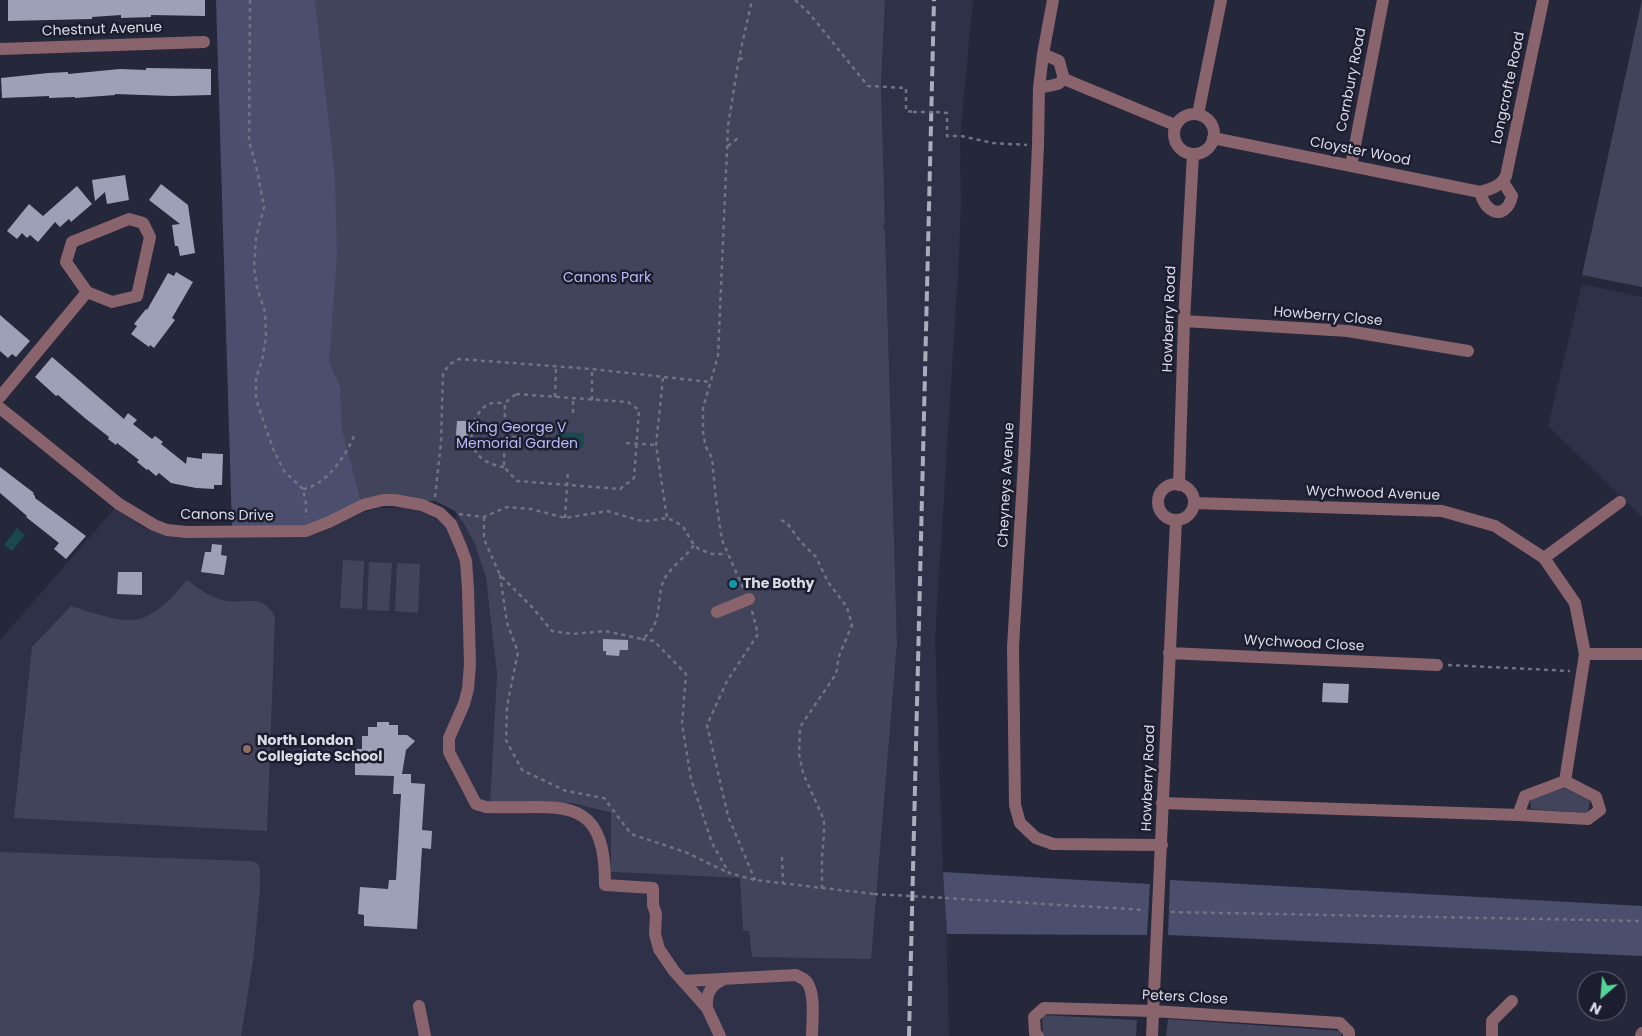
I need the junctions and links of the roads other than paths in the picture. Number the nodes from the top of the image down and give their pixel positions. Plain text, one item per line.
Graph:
1 (1053, 0) edge
2 (1221, 0) edge
3 (1383, 0) edge
4 (1543, 0) edge
5 (204, 42) dead end
6 (0, 49) edge
7 (1043, 54) junction
8 (1064, 78) junction
9 (1039, 88) junction
10 (1198, 114) junction
11 (1176, 125) junction
12 (1213, 138) junction
13 (1193, 154) junction
14 (1351, 166) junction
15 (1503, 182) junction
16 (1480, 192) junction
17 (87, 292) junction
18 (1184, 321) junction
19 (1468, 351) dead end
20 (0, 397) edge
21 (0, 408) edge
22 (1179, 485) junction
23 (1620, 502) dead end
24 (1194, 503) junction
25 (1176, 520) junction
26 (1544, 558) junction
27 (749, 599) road end
28 (717, 612) dead end
29 (1169, 653) junction
30 (1585, 654) junction
31 (1642, 654) edge
32 (1437, 665) road end
33 (1565, 780) junction
34 (1162, 803) junction
35 (1518, 815) junction
36 (1162, 845) junction
37 (724, 979) junction
38 (684, 981) junction
39 (1512, 1001) dead end
40 (419, 1006) dead end
41 (707, 1008) junction
42 (1153, 1011) junction
43 (425, 1036) edge
44 (720, 1036) edge
45 (812, 1036) edge
46 (1038, 1036) edge
47 (1152, 1036) edge
48 (1349, 1036) edge
49 (1492, 1036) edge

1 - 7 street, Cheyneys Avenue
2 - 10 street
3 - 14 street, Cornbury Road
4 - 15 street, Longcrofte Road
5 - 6 street, Chestnut Avenue
7 - 8 street
7 - 9 street, Cheyneys Avenue
8 - 9 street
8 - 11 street
9 - 36 street, Cheyneys Avenue
10 - 11 street
10 - 12 street
11 - 13 street
12 - 13 street
12 - 14 street, Cloyster Wood
13 - 18 street, Howberry Road
14 - 16 street, Cloyster Wood
15 - 16 street
15 - 16 street
17 - 17 street
17 - 20 street
18 - 19 street, Howberry Close
18 - 22 street, Howberry Road
21 - 38 street, Canons Drive
22 - 24 street
22 - 25 street
23 - 26 street
24 - 25 street
24 - 26 street, Wychwood Avenue
25 - 29 street, Howberry Road
26 - 30 street, Wychwood Avenue
27 - 28 street
29 - 32 street, Wychwood Close
29 - 34 street, Howberry Road
30 - 31 street
30 - 33 street, Wychwood Avenue
33 - 35 street
33 - 35 street
34 - 35 street
34 - 36 street, Howberry Road
36 - 42 street, Howberry Road
37 - 38 street
37 - 41 street
37 - 45 street
38 - 41 street
39 - 49 street
40 - 43 street
41 - 44 street
42 - 46 street, Peters Close
42 - 47 street, Howberry Road
42 - 48 street, Peters Close

